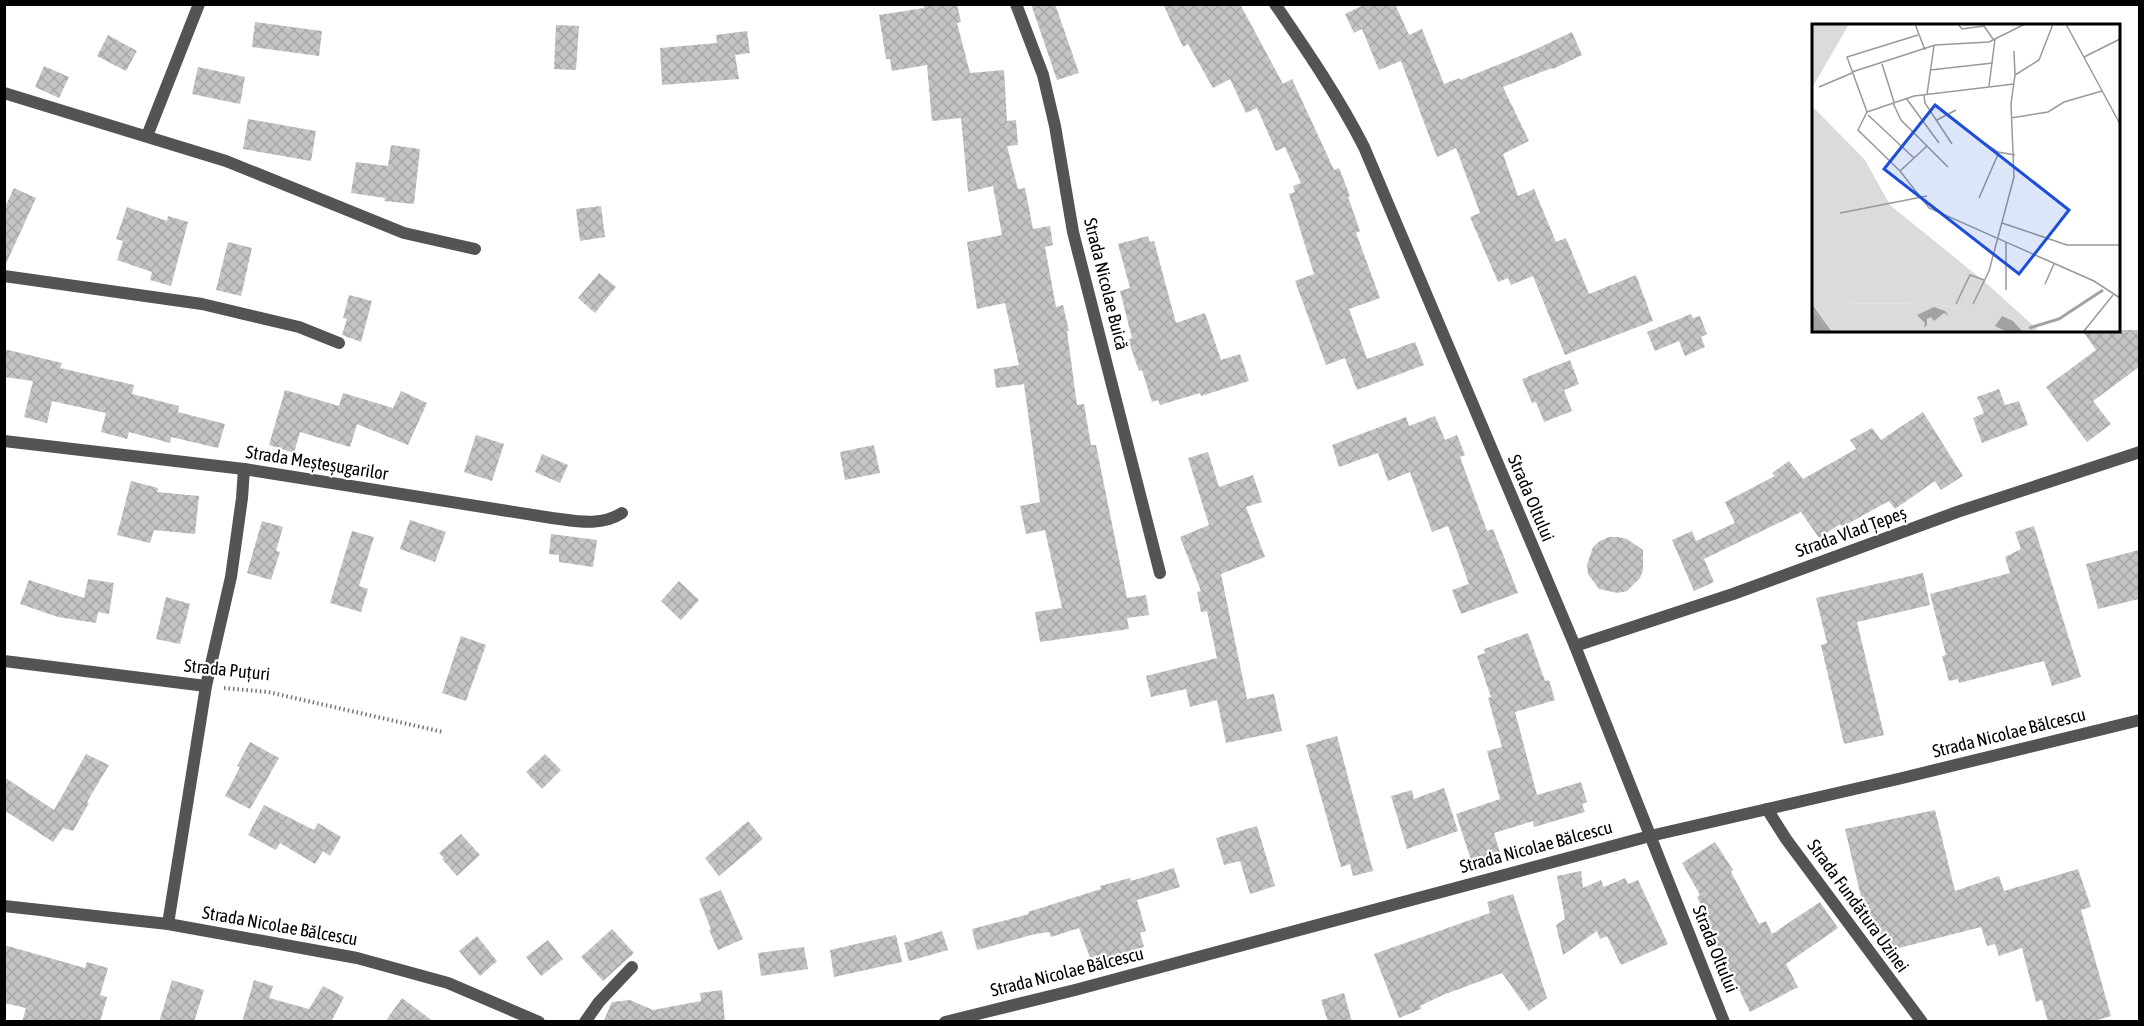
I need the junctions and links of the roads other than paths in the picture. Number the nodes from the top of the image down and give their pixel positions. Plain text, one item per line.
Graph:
1 (199, 4) edge
2 (1016, 4) edge
3 (1275, 4) edge
4 (4, 93) edge
5 (147, 136) junction
6 (475, 249) dead end
7 (4, 276) edge
8 (339, 343) dead end
9 (4, 441) edge
10 (2139, 452) edge
11 (244, 469) junction
12 (622, 513) dead end
13 (1160, 573) dead end
14 (1575, 646) junction
15 (4, 662) edge
16 (206, 686) junction
17 (2139, 720) edge
18 (1767, 809) junction
19 (1650, 836) junction
20 (4, 906) edge
21 (168, 924) junction
22 (632, 967) dead end
23 (539, 1022) edge
24 (585, 1022) edge
25 (945, 1022) edge
26 (1724, 1022) edge
27 (1922, 1022) edge

1 - 5 street
2 - 13 street, Strada Nicolae Buică
3 - 14 street, Strada Oltului
4 - 5 street
5 - 6 street
7 - 8 street
9 - 11 street, Strada Meșteșugarilor
10 - 14 street, Strada Vlad Țepeș
11 - 12 street, Strada Meșteșugarilor
11 - 16 street
14 - 19 street, Strada Oltului
15 - 16 street, Strada Puțuri
16 - 21 street
17 - 18 street, Strada Nicolae Bălcescu
18 - 19 street, Strada Nicolae Bălcescu
18 - 27 street, Strada Fundătura Uzinei
19 - 25 street, Strada Nicolae Bălcescu
19 - 26 street, Strada Oltului
20 - 21 street, Strada Nicolae Bălcescu
21 - 23 street, Strada Nicolae Bălcescu
22 - 24 street

